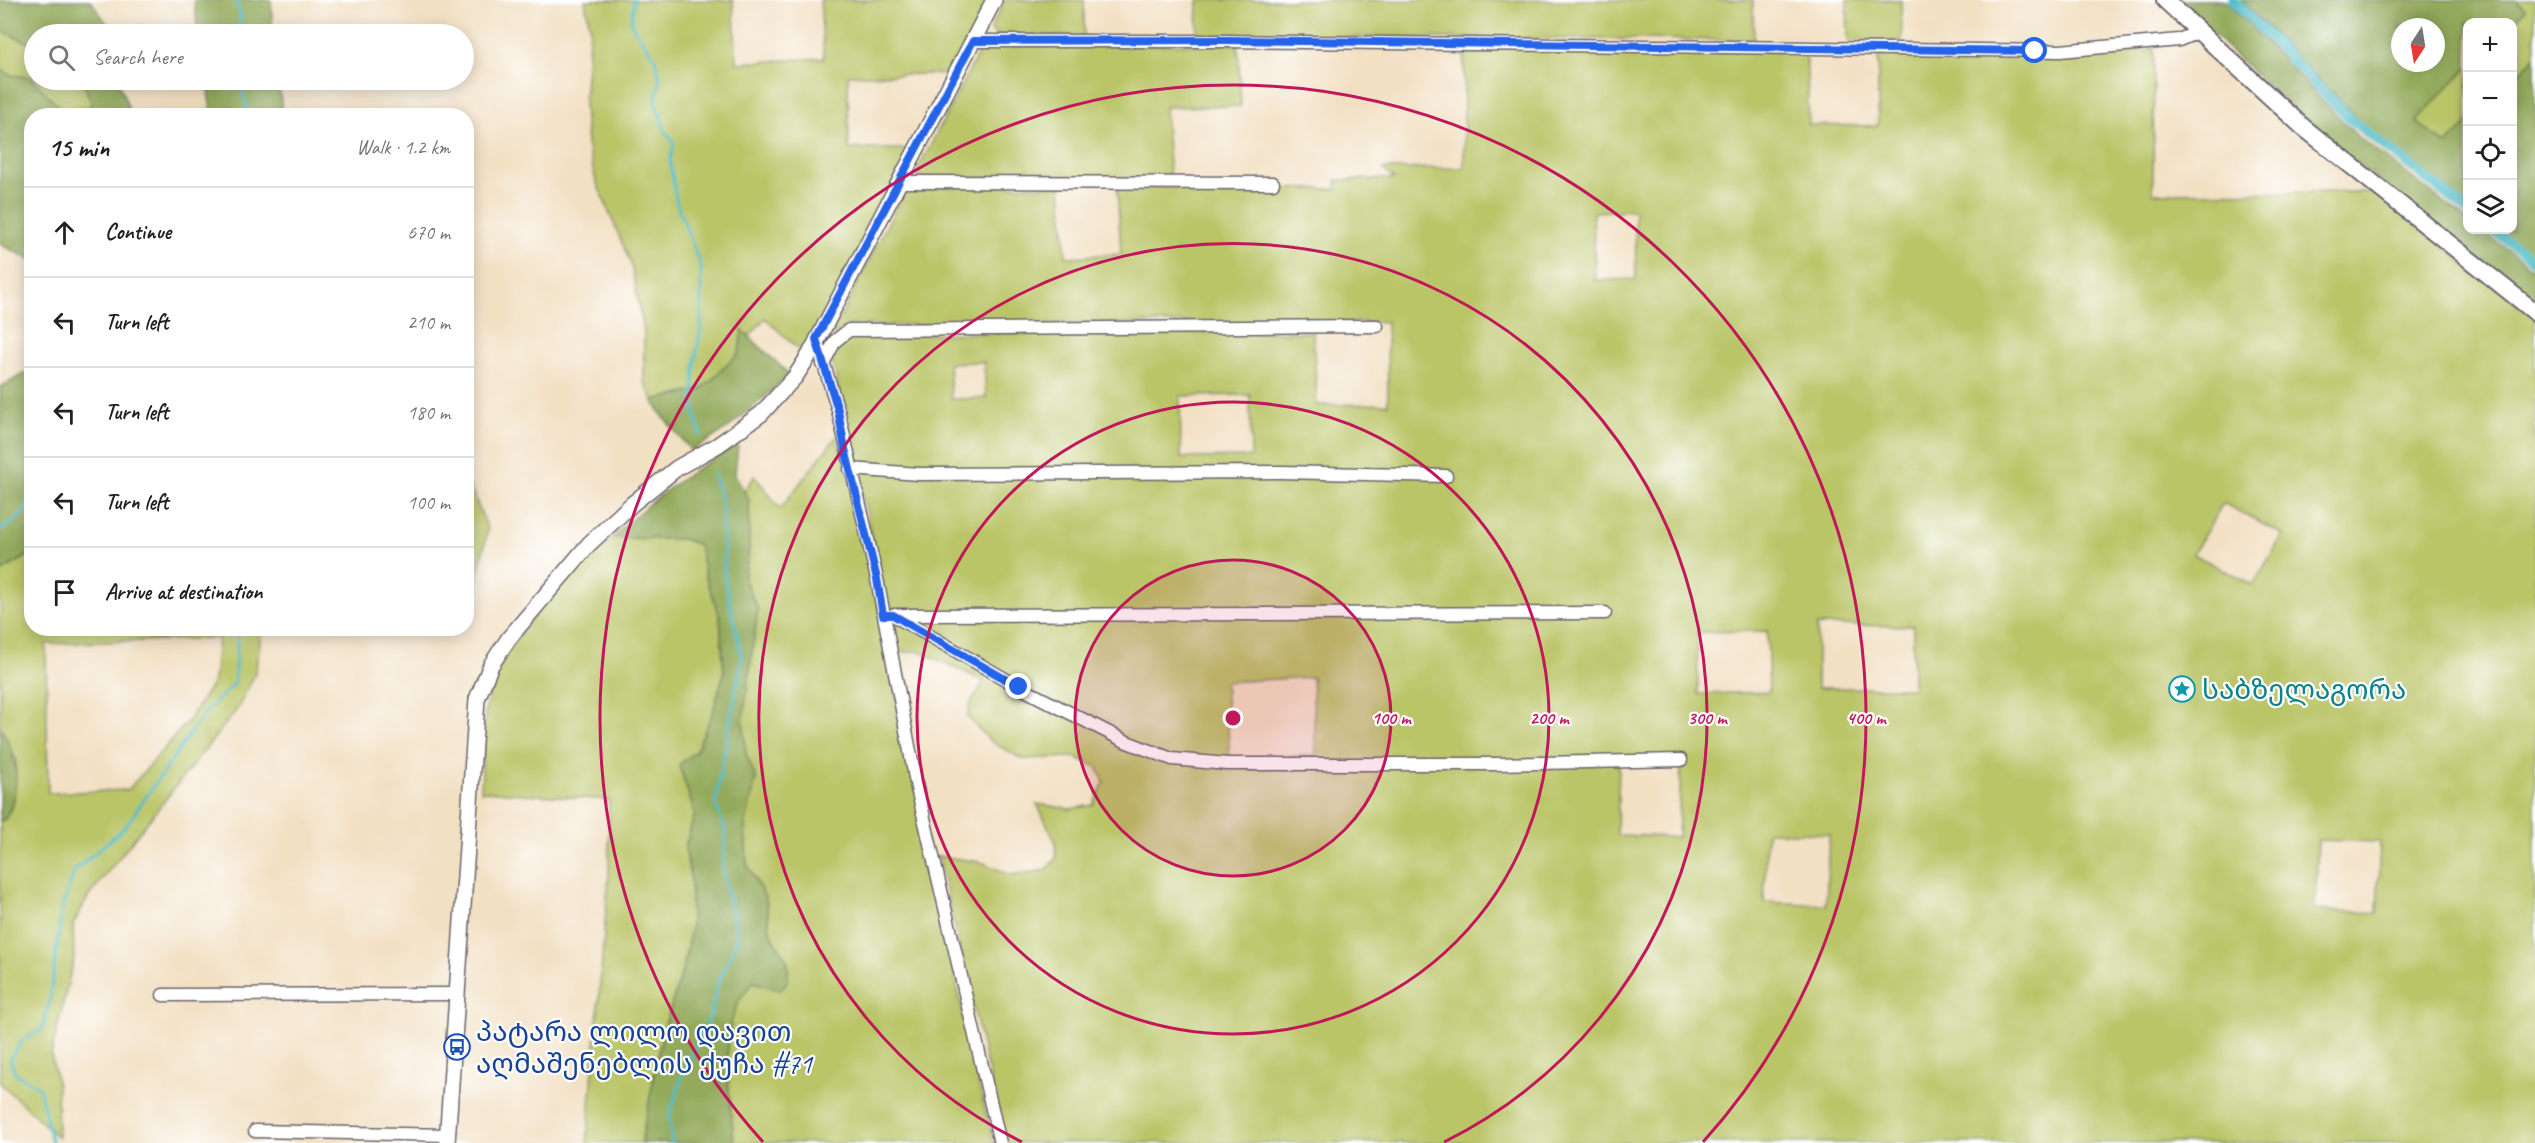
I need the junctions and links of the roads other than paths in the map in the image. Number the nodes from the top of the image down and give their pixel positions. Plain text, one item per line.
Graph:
1 (994, 0) edge
2 (2165, 0) edge
3 (2198, 32) junction
4 (973, 41) junction
5 (900, 182) junction
6 (1273, 183) dead end
7 (2535, 312) edge
8 (1377, 326) dead end
9 (816, 339) junction
10 (823, 364) junction
11 (850, 469) junction
12 (1446, 476) dead end
13 (1605, 613) dead end
14 (888, 615) junction
15 (1680, 760) dead end
16 (457, 994) junction
17 (163, 995) dead end
18 (255, 1131) dead end
19 (447, 1139) edge
20 (1000, 1143) edge

1 - 4 street
2 - 3 main road
3 - 4 street
3 - 7 main road
4 - 5 street
5 - 6 street
5 - 9 street
8 - 10 street
9 - 10 street
9 - 16 street
10 - 11 street
11 - 12 street
11 - 14 street
13 - 14 street
14 - 15 street
14 - 20 street
16 - 17 street
16 - 19 street
18 - 19 street

